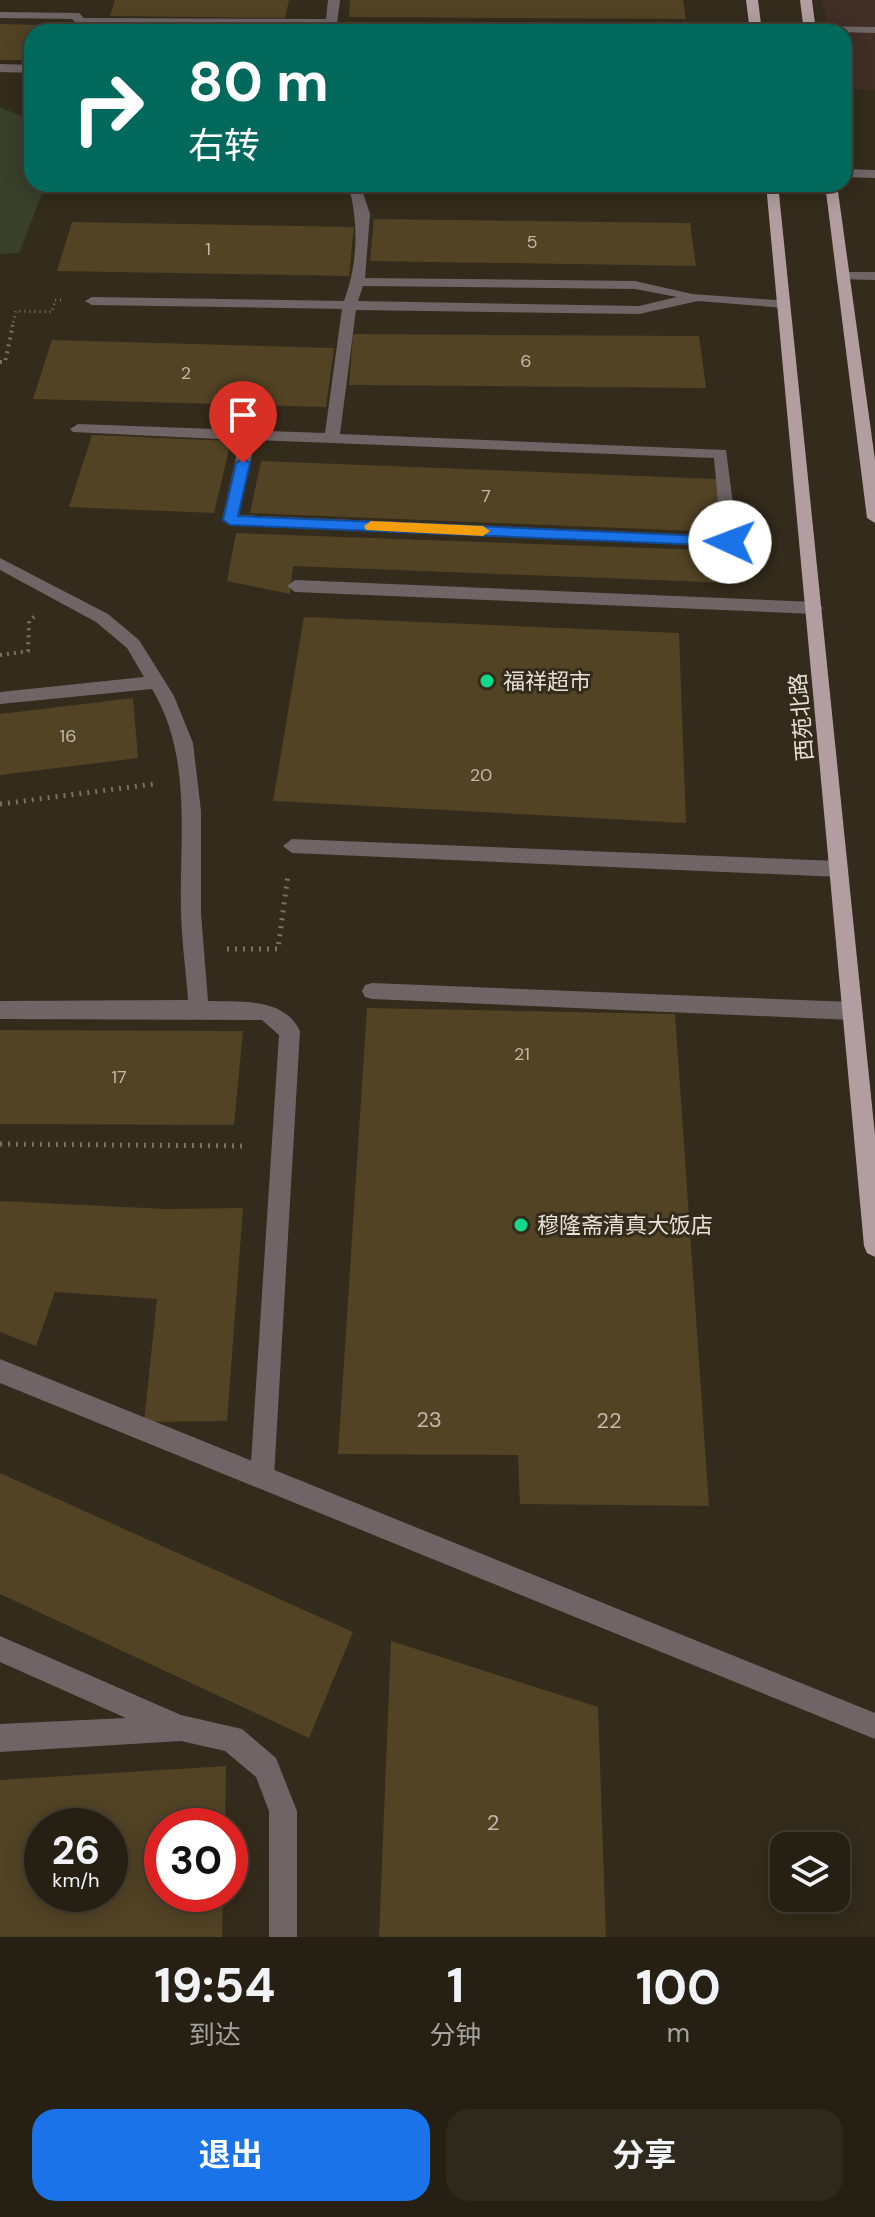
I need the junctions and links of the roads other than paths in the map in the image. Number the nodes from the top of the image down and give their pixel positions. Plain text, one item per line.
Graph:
1 (84, 0) edge
2 (334, 0) edge
3 (752, 0) edge
4 (806, 0) edge
5 (0, 15) edge
6 (79, 16) junction
7 (0, 21) edge
8 (60, 22) dead end
9 (204, 24) edge
10 (331, 24) edge
11 (755, 24) edge
12 (809, 24) edge
13 (852, 30) edge
14 (875, 30) edge
15 (0, 68) edge
16 (24, 69) edge
17 (852, 173) edge
18 (875, 174) edge
19 (356, 192) edge
20 (773, 192) edge
21 (832, 192) edge
22 (843, 276) junction
23 (875, 276) edge
24 (358, 282) junction
25 (698, 297) junction
26 (92, 301) road end
27 (784, 304) junction
28 (349, 306) junction
29 (78, 429) dead end
30 (249, 435) junction
31 (332, 438) junction
32 (875, 518) edge
33 (0, 563) edge
34 (295, 586) dead end
35 (815, 608) junction
36 (156, 682) junction
37 (0, 698) edge
38 (292, 846) road end
39 (839, 869) junction
40 (372, 991) dead end
41 (199, 1009) junction
42 (0, 1010) edge
43 (852, 1011) junction
44 (875, 1246) edge
45 (0, 1371) edge
46 (262, 1477) junction
47 (0, 1649) edge
48 (875, 1726) edge
49 (181, 1728) junction
50 (0, 1738) edge
51 (283, 1937) edge

1 - 6 street
2 - 10 street
3 - 11 main road
4 - 12 main road
5 - 6 street
6 - 9 street
7 - 8 street
13 - 14 street
15 - 16 street
17 - 18 street
19 - 24 street
20 - 27 main road, 西苑北路
21 - 22 main road
22 - 23 street
22 - 32 main road
24 - 25 street
24 - 28 street
25 - 27 street
25 - 28 street
26 - 28 street
27 - 35 main road, 西苑北路
28 - 31 street
29 - 30 street
30 - 31 street
30 - 31 street
33 - 36 street
34 - 35 street
35 - 39 main road, 西苑北路
36 - 37 street
36 - 41 street
38 - 39 street
39 - 43 main road, 西苑北路
40 - 43 street
41 - 42 street
41 - 46 street
43 - 44 main road, 西苑北路
45 - 46 street
46 - 48 street
47 - 49 street
49 - 50 street
49 - 51 street

